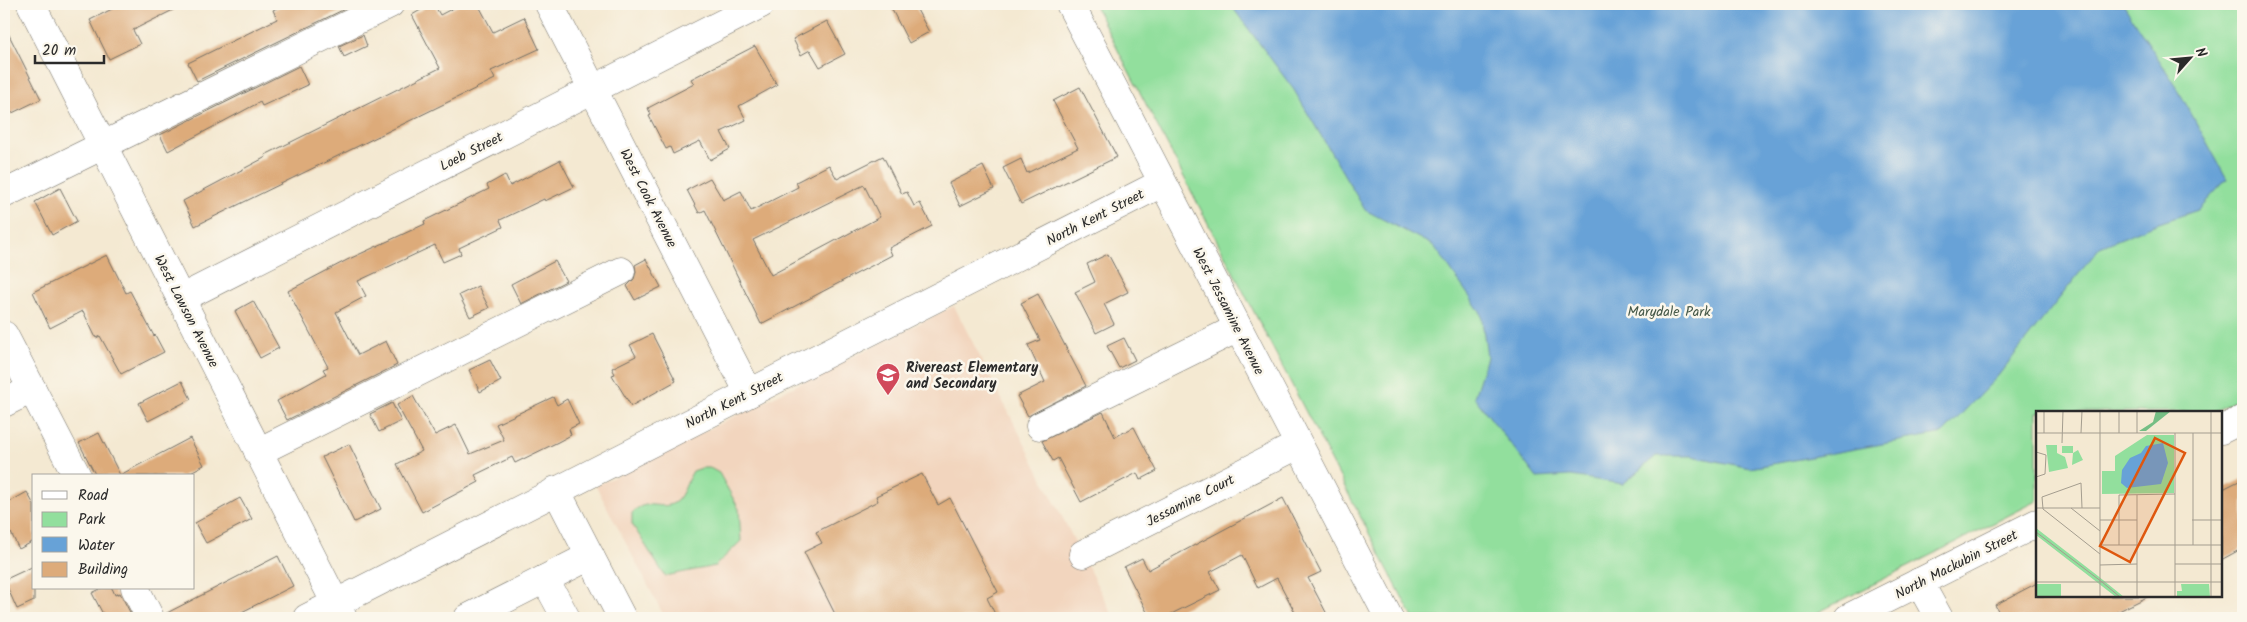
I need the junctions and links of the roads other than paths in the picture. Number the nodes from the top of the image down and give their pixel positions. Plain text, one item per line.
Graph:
1 (31, 4) edge
2 (390, 4) edge
3 (549, 4) edge
4 (761, 4) edge
5 (1070, 4) edge
6 (593, 89) junction
7 (102, 144) junction
8 (1162, 183) junction
9 (4, 194) edge
10 (621, 271) dead end
11 (180, 299) junction
12 (1238, 328) junction
13 (4, 335) edge
14 (32, 389) junction
15 (749, 393) junction
16 (4, 403) edge
17 (2243, 419) edge
18 (1040, 426) dead end
19 (2222, 430) edge
20 (1298, 445) junction
21 (258, 452) junction
22 (76, 474) edge
23 (556, 490) junction
24 (2036, 524) edge
25 (1083, 554) dead end
26 (590, 556) junction
27 (546, 579) junction
28 (1919, 582) junction
29 (136, 590) edge
30 (339, 612) edge
31 (483, 615) edge
32 (150, 618) edge
33 (307, 618) edge
34 (566, 618) edge
35 (622, 618) edge
36 (1389, 618) edge
37 (1848, 618) edge
38 (1939, 618) edge

1 - 7 street, West Lawson Avenue
2 - 7 street
3 - 6 street, West Cook Avenue
4 - 6 street, Loeb Street
5 - 8 street, West Jessamine Avenue
6 - 11 street, Loeb Street
6 - 15 street, West Cook Avenue
7 - 9 street
7 - 11 street, West Lawson Avenue
8 - 12 street, West Jessamine Avenue
8 - 15 street, North Kent Street
10 - 21 street
11 - 21 street, West Lawson Avenue
12 - 18 street
12 - 20 street, West Jessamine Avenue
13 - 14 street
14 - 16 street
14 - 22 street
15 - 23 street, North Kent Street
17 - 19 street
20 - 25 street, Jessamine Court
20 - 36 street, West Jessamine Avenue
21 - 30 street, West Lawson Avenue
23 - 26 street
23 - 30 street, North Kent Street
24 - 28 street, North Mackubin Street
26 - 27 street
26 - 35 street
27 - 31 street
27 - 34 street
28 - 37 street, North Mackubin Street
28 - 38 street
29 - 32 street
30 - 33 street, North Kent Street

